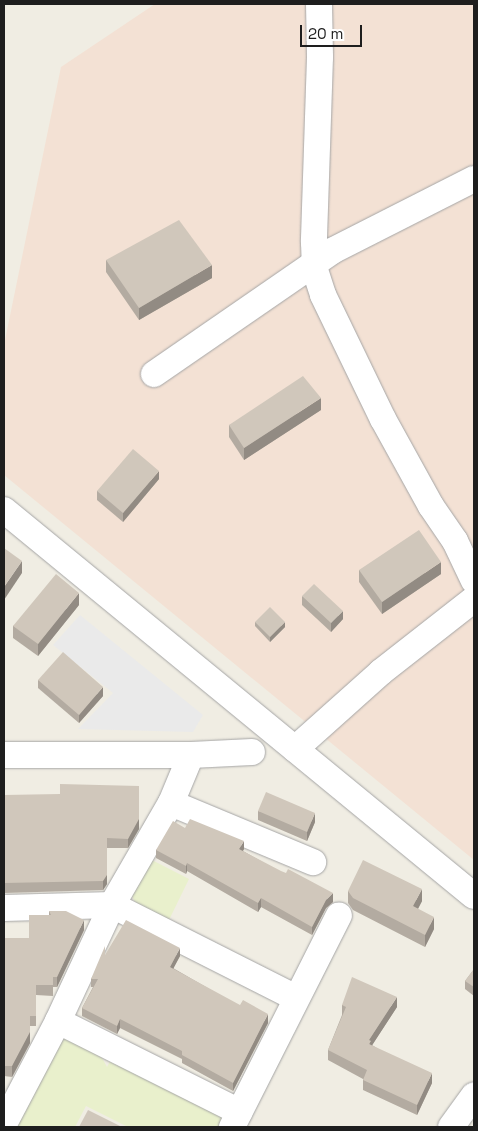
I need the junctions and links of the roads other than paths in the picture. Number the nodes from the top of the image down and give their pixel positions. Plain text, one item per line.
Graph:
1 (319, 4) edge
2 (474, 178) edge
3 (315, 263) junction
4 (154, 374) dead end
5 (4, 510) edge
6 (474, 581) edge
7 (474, 599) edge
8 (295, 750) junction
9 (252, 752) dead end
10 (4, 755) edge
11 (191, 755) junction
12 (172, 803) junction
13 (313, 862) dead end
14 (474, 896) edge
15 (112, 905) junction
16 (4, 908) edge
17 (338, 915) dead end
18 (296, 998) junction
19 (58, 1021) junction
20 (474, 1095) edge
21 (236, 1120) edge
22 (4, 1124) edge
23 (451, 1127) edge

1 - 3 street
2 - 3 street
3 - 4 street
3 - 6 street
5 - 8 street
7 - 8 street
8 - 14 street
9 - 11 street
10 - 11 street
11 - 12 street
12 - 13 street
12 - 15 street
15 - 16 street
15 - 18 street
15 - 19 street
17 - 18 street
18 - 21 street
19 - 21 street
19 - 22 street
20 - 23 street

